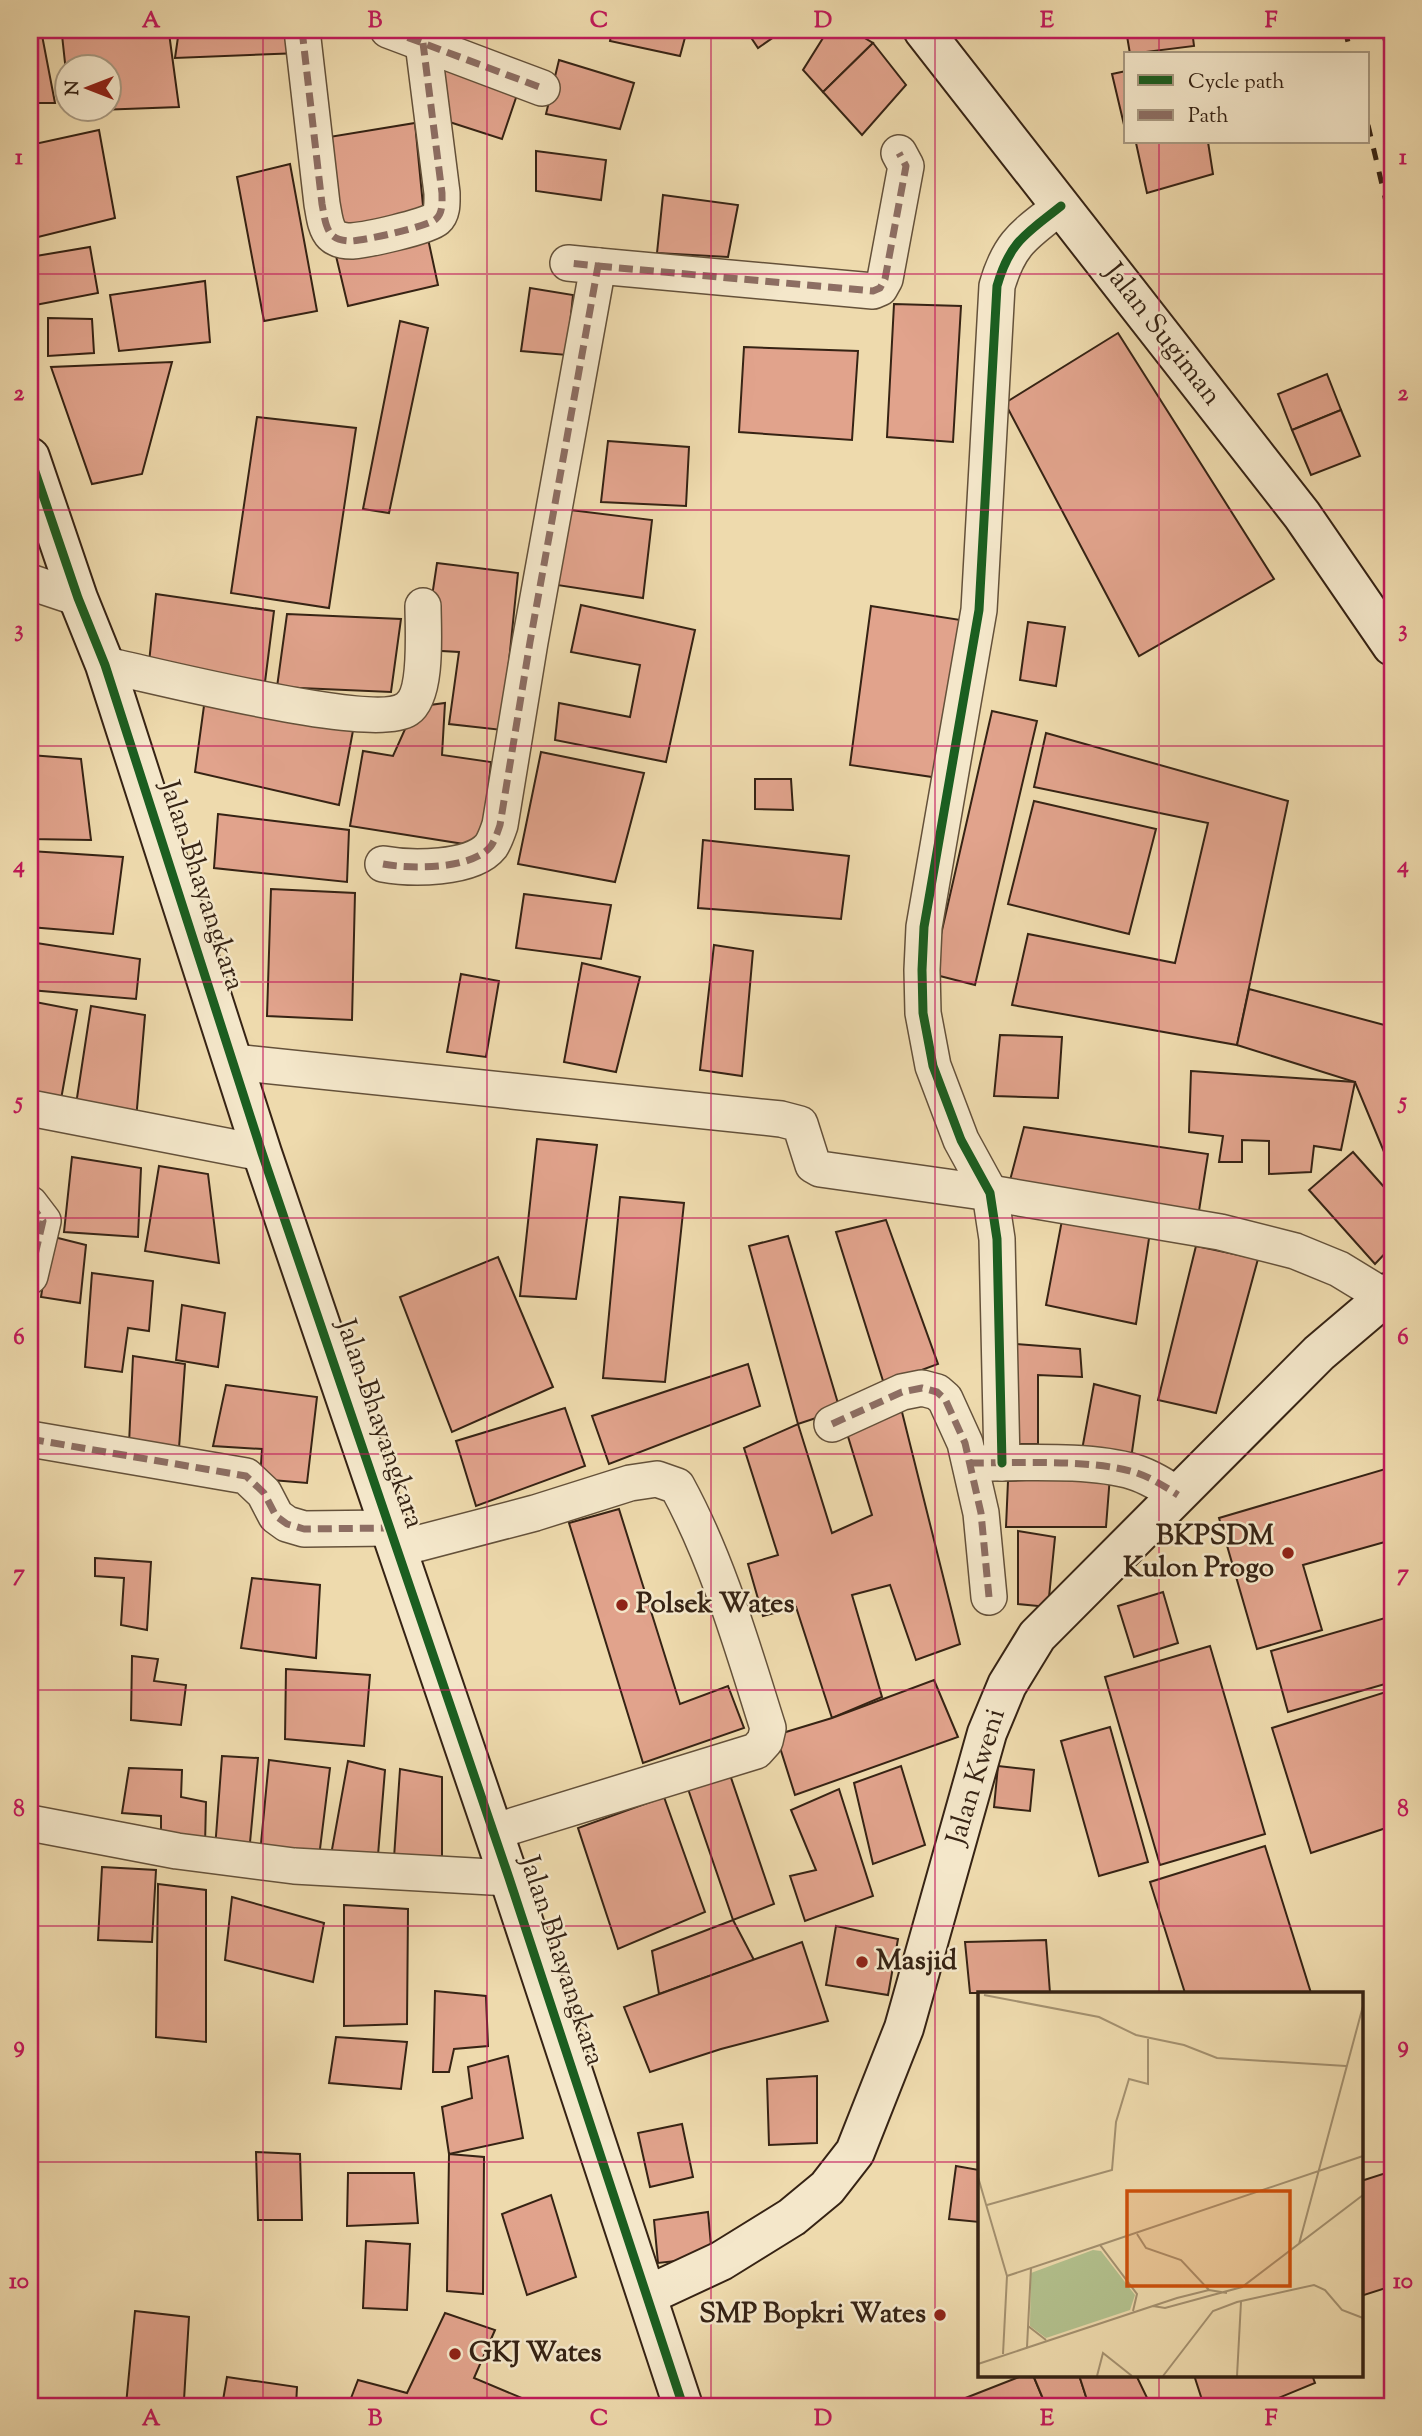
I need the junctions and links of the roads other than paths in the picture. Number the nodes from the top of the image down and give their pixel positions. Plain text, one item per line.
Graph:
1 (302, 30) edge
2 (388, 30) edge
3 (923, 30) edge
4 (423, 43) junction
5 (542, 88) dead end
6 (900, 153) dead end
7 (1061, 205) junction
8 (30, 457) edge
9 (30, 582) edge
10 (78, 598) junction
11 (423, 606) dead end
12 (1392, 646) edge
13 (104, 665) junction
14 (383, 864) dead end
15 (234, 1062) junction
16 (30, 1108) edge
17 (262, 1153) junction
18 (990, 1193) junction
19 (30, 1204) edge
20 (30, 1276) edge
21 (1389, 1294) edge
22 (832, 1424) dead end
23 (30, 1438) edge
24 (986, 1463) junction
25 (1178, 1495) junction
26 (393, 1538) junction
27 (989, 1597) dead end
28 (30, 1823) edge
29 (493, 1832) junction
30 (509, 1878) junction
31 (648, 2295) junction
32 (683, 2406) edge

1 - 4 street
2 - 4 street
3 - 7 street, Jalan Sugiman
4 - 5 street
6 - 14 street
7 - 12 street, Jalan Sugiman
7 - 18 street
8 - 10 street, Jalan Bhayangkara
9 - 10 street
10 - 13 street, Jalan Bhayangkara
11 - 13 street
13 - 15 street, Jalan Bhayangkara
15 - 17 street, Jalan Bhayangkara
15 - 18 street
16 - 17 street
17 - 26 street, Jalan Bhayangkara
18 - 21 street
18 - 24 street
19 - 20 street
21 - 25 street, Jalan Kweni
22 - 24 street
23 - 26 street
24 - 25 street
24 - 27 street
25 - 31 street, Jalan Kweni
26 - 29 street, Jalan Bhayangkara
26 - 29 street
28 - 30 street
29 - 30 street, Jalan Bhayangkara
30 - 31 street, Jalan Bhayangkara
31 - 32 street, Jalan Bhayangkara

